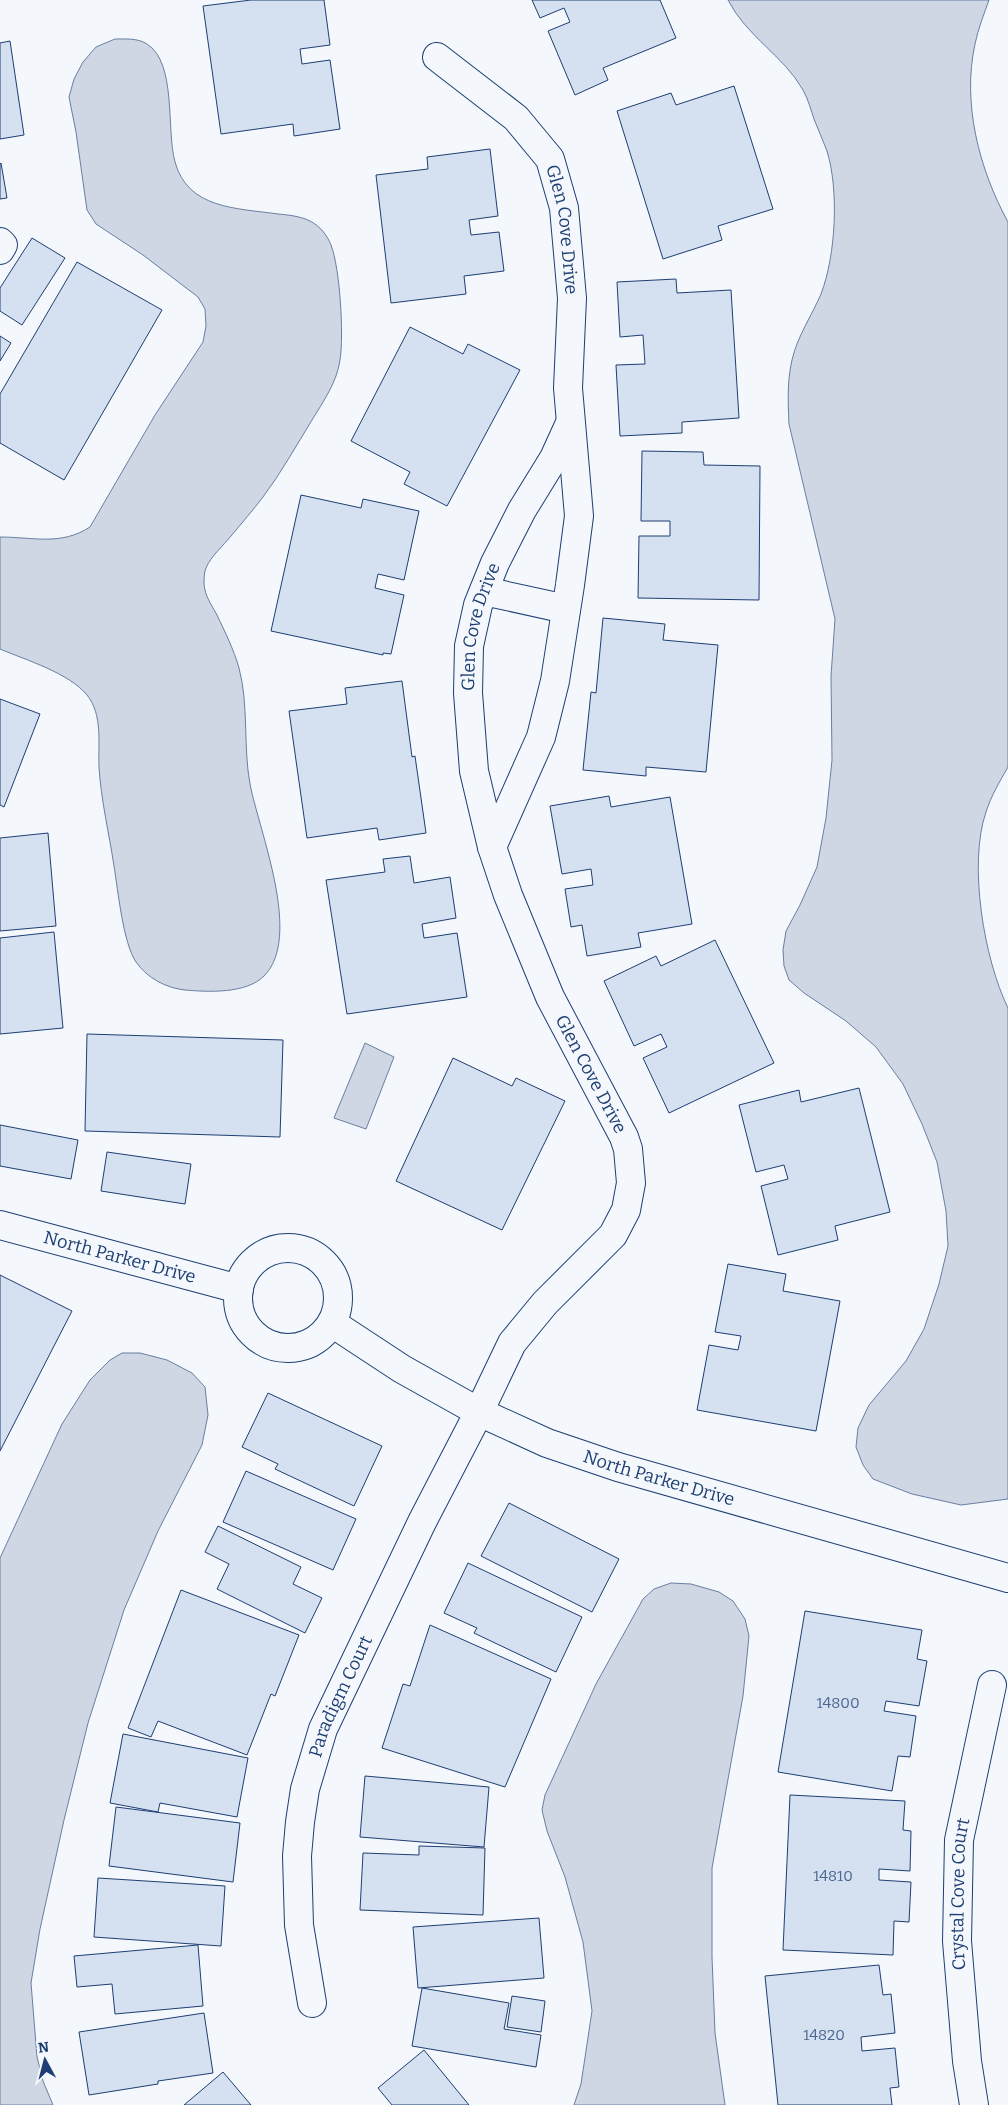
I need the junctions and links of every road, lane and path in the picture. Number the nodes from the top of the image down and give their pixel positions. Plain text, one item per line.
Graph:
1 (437, 56) dead end
2 (0, 242) edge
3 (0, 250) edge
4 (570, 423) junction
5 (484, 591) junction
6 (566, 609) junction
7 (492, 847) junction
8 (0, 1225) edge
9 (239, 1289) junction
10 (332, 1322) junction
11 (480, 1412) junction
12 (1008, 1578) edge
13 (992, 1685) dead end
14 (312, 2004) dead end
15 (974, 2105) edge

1 - 4 street, Glen Cove Drive
2 - 3 street
4 - 5 street, Glen Cove Drive
4 - 6 street, Glen Cove Drive
5 - 6 street
5 - 7 street, Glen Cove Drive
6 - 7 street, Glen Cove Drive
7 - 11 street, Glen Cove Drive
8 - 9 street, North Parker Drive
9 - 10 street
9 - 10 street
10 - 11 street, North Parker Drive
11 - 12 street, North Parker Drive
11 - 14 street, Paradigm Court
13 - 15 street, Crystal Cove Court

